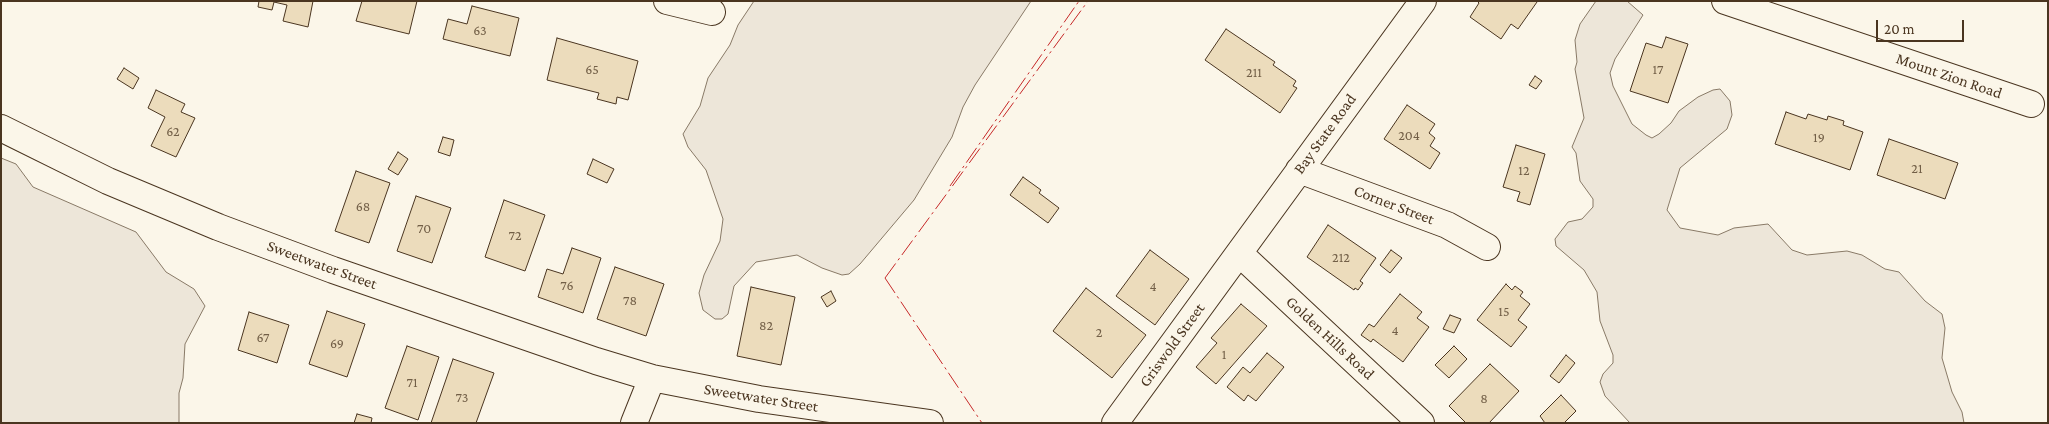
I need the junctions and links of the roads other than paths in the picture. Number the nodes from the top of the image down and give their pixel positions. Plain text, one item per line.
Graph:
1 (667, 1) edge
2 (1423, 1) edge
3 (1725, 1) edge
4 (712, 12) dead end
5 (2031, 104) dead end
6 (1, 128) edge
7 (1299, 170) junction
8 (1487, 247) dead end
9 (1234, 260) junction
10 (652, 378) junction
11 (634, 423) edge
12 (930, 423) edge
13 (1115, 423) edge
14 (1421, 423) edge

1 - 4 street
2 - 7 street, Bay State Road
3 - 5 street, Mount Zion Road
6 - 10 street, Sweetwater Street
7 - 8 street, Corner Street
7 - 9 street, Bay State Road
9 - 13 street, Griswold Street
9 - 14 street, Golden Hills Road
10 - 11 street
10 - 12 street, Sweetwater Street

